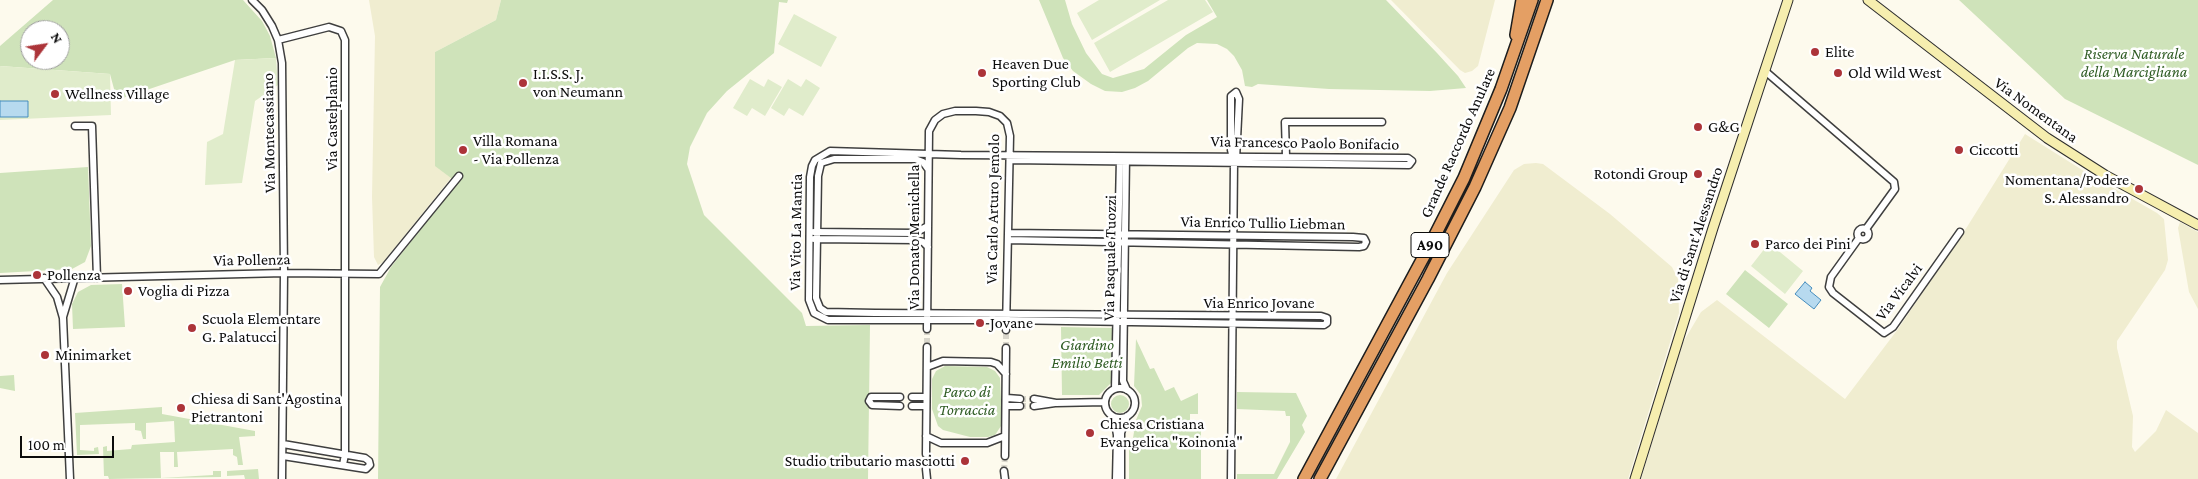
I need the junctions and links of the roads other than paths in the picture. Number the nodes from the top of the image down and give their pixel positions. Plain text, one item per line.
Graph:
1 (252, 0) edge
2 (1522, 0) edge
3 (1532, 0) edge
4 (1547, 0) edge
5 (1554, 0) edge
6 (1788, 0) edge
7 (1868, 0) edge
8 (1539, 26) junction
9 (278, 40) junction
10 (1513, 58) junction
11 (1765, 71) junction
12 (1382, 122) dead end
13 (74, 126) dead end
14 (928, 154) junction
15 (1286, 156) junction
16 (824, 157) junction
17 (1010, 158) junction
18 (1123, 158) junction
19 (1234, 158) junction
20 (928, 169) junction
21 (459, 176) dead end
22 (2198, 225) edge
23 (928, 226) junction
24 (810, 231) junction
25 (1960, 232) dead end
26 (817, 235) junction
27 (1008, 237) junction
28 (1121, 238) junction
29 (810, 239) junction
30 (1233, 240) junction
31 (928, 247) junction
32 (284, 273) junction
33 (346, 273) junction
34 (74, 277) junction
35 (44, 278) junction
36 (97, 278) junction
37 (0, 280) edge
38 (820, 308) joint
39 (814, 313) joint
40 (875, 316) junction
41 (927, 317) junction
42 (1006, 317) junction
43 (63, 318) junction
44 (1120, 319) junction
45 (1232, 320) junction
46 (927, 329) tunnel mouth
47 (1006, 330) tunnel mouth
48 (927, 347) tunnel mouth
49 (1006, 348) tunnel mouth
50 (927, 367) junction
51 (1006, 374) junction
52 (1115, 389) junction
53 (1127, 390) junction
54 (900, 397) dead end
55 (912, 397) dead end
56 (926, 397) junction
57 (1006, 398) junction
58 (1105, 402) junction
59 (1034, 403) tunnel mouth
60 (900, 406) dead end
61 (912, 406) dead end
62 (926, 406) junction
63 (1006, 406) junction
64 (1127, 416) junction
65 (1114, 417) junction
66 (926, 436) junction
67 (1005, 436) junction
68 (283, 444) junction
69 (345, 454) junction
70 (926, 454) tunnel mouth
71 (283, 456) junction
72 (1005, 456) tunnel mouth
73 (343, 465) junction
74 (926, 469) tunnel mouth
75 (1004, 471) tunnel mouth
76 (70, 479) edge
77 (282, 479) edge
78 (926, 479) edge
79 (1005, 479) edge
80 (1116, 479) edge
81 (1121, 479) edge
82 (1231, 479) edge
83 (1304, 479) edge
84 (1320, 479) edge
85 (1635, 479) edge

1 - 9 street, Via Montecassiano
2 - 10 highway
3 - 10 highway, Grande Raccordo Anulare / A90
4 - 8 highway, Grande Raccordo Anulare / A90
5 - 8 highway
6 - 11 street, Via di Sant'Alessandro
7 - 22 street, Via Nomentana
8 - 84 highway, Grande Raccordo Anulare / A90
9 - 32 street, Via Montecassiano
9 - 33 street, Via Castelplanio
10 - 83 highway, Grande Raccordo Anulare / A90
11 - 25 street, Via Vicalvi
11 - 85 street, Via di Sant'Alessandro
12 - 15 street
13 - 36 street
14 - 16 street, Via Francesco Paolo Bonifacio
14 - 17 street, Via Francesco Paolo Bonifacio
14 - 17 street, Via Carlo Arturo Jemolo
14 - 20 street, Via Donato Menichella
15 - 19 street, Via Francesco Paolo Bonifacio
15 - 19 street, Via Francesco Paolo Bonifacio
16 - 20 street
16 - 24 street, Via Vito La Mantia
16 - 26 street, Via Vito La Mantia
17 - 18 street, Via Francesco Paolo Bonifacio
17 - 27 street, Via Carlo Arturo Jemolo
18 - 19 street, Via Francesco Paolo Bonifacio
18 - 28 street, Via Pasquale Tuozzi
19 - 19 street
19 - 30 street
20 - 23 street, Via Donato Menichella
21 - 33 street, Via Pollenza
23 - 26 street
23 - 31 street, Via Donato Menichella
24 - 26 street
24 - 29 street, Via Vito La Mantia
26 - 29 street
26 - 31 street
26 - 38 street, Via Vito La Mantia
27 - 28 street, Via Enrico Tullio Liebman
27 - 42 street, Via Carlo Arturo Jemolo
28 - 30 street, Via Enrico Tullio Liebman
28 - 44 street, Via Pasquale Tuozzi
29 - 39 street, Via Vito La Mantia
30 - 30 street, Via Enrico Tullio Liebman
30 - 45 street
31 - 41 street, Via Donato Menichella
32 - 33 street, Via Pollenza
32 - 36 street, Via Pollenza
32 - 68 street, Via Montecassiano
33 - 69 street
34 - 35 street, Via Pollenza
34 - 36 street, Via Pollenza
34 - 43 street
35 - 37 street, Via Pollenza
35 - 43 street
38 - 40 street, Via Enrico Jovane
39 - 40 street, Via Enrico Jovane
40 - 41 street, Via Enrico Jovane
41 - 42 street, Via Enrico Jovane
41 - 46 street, Via Donato Menichella
42 - 44 street, Via Enrico Jovane
42 - 47 street, Via Carlo Arturo Jemolo
43 - 76 street
44 - 45 street, Via Enrico Jovane
44 - 52 street, Via Pasquale Tuozzi
44 - 53 street, Via Pasquale Tuozzi
45 - 45 street, Via Enrico Jovane
45 - 82 street
48 - 50 street
49 - 51 street
50 - 51 street
50 - 56 street
51 - 57 street
52 - 53 street
52 - 58 street
53 - 64 street
54 - 60 street
55 - 56 street
56 - 62 street
57 - 63 street
57 - 63 street
58 - 59 street
58 - 65 street
61 - 62 street
62 - 66 street
63 - 67 street
64 - 65 street
64 - 81 street
65 - 80 street
66 - 67 street
66 - 70 street
67 - 72 street
68 - 69 street
68 - 71 street, Via Montecassiano
69 - 73 street
69 - 73 street
71 - 73 street
71 - 77 street, Via Montecassiano
74 - 78 street
75 - 79 street

